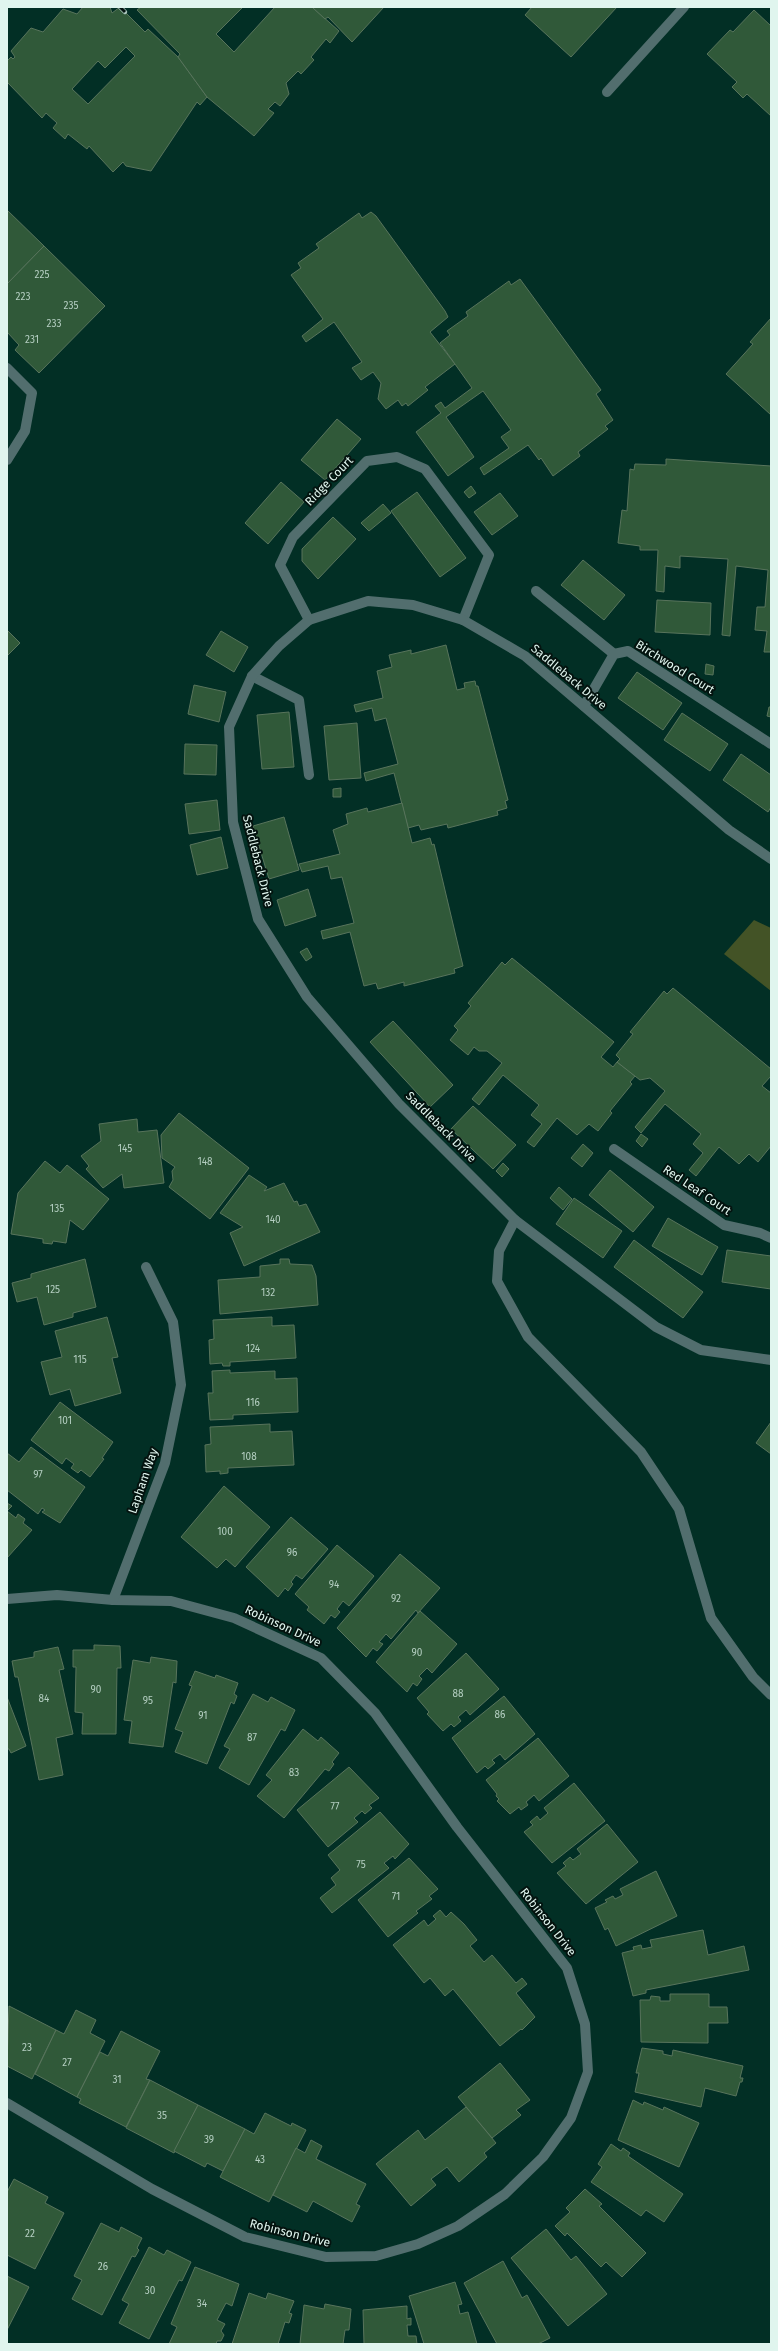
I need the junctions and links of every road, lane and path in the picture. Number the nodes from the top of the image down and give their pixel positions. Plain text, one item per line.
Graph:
1 (684, 7) edge
2 (607, 92) dead end
3 (7, 368) edge
4 (7, 460) edge
5 (536, 591) dead end
6 (309, 620) junction
7 (463, 620) junction
8 (614, 654) junction
9 (252, 676) junction
10 (584, 706) junction
11 (771, 744) edge
12 (309, 775) dead end
13 (771, 859) edge
14 (614, 1148) dead end
15 (515, 1220) junction
16 (771, 1238) edge
17 (146, 1267) dead end
18 (771, 1360) edge
19 (7, 1599) edge
20 (112, 1600) junction
21 (771, 1695) edge
22 (7, 2103) edge

1 - 2 street
3 - 4 street
5 - 8 street
6 - 7 street, Saddleback Drive
6 - 7 street, Ridge Court
6 - 9 street, Saddleback Drive
7 - 10 street, Saddleback Drive
8 - 10 street
8 - 11 street, Birchwood Court
9 - 12 street
9 - 15 street, Saddleback Drive
10 - 13 street, Saddleback Drive
14 - 16 street, Red Leaf Court
15 - 18 street, Saddleback Drive
15 - 21 street
17 - 20 street, Lapham Way
19 - 20 street
20 - 22 street, Robinson Drive

